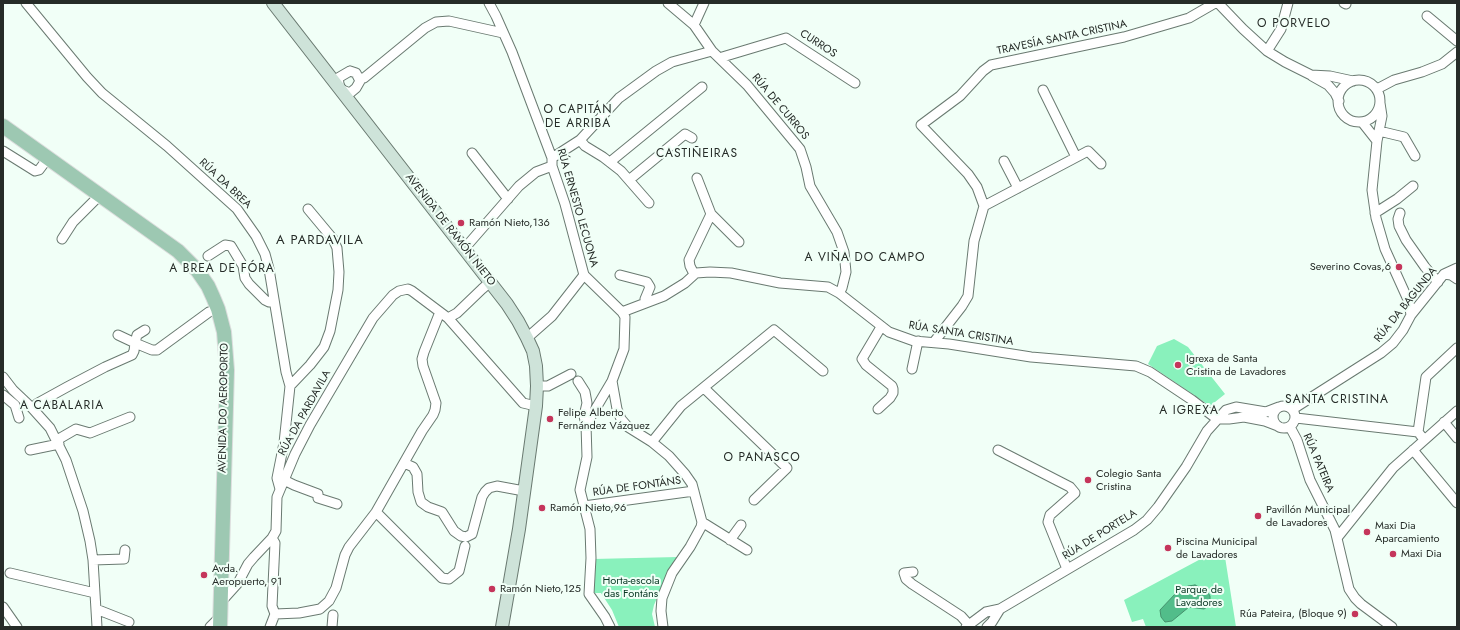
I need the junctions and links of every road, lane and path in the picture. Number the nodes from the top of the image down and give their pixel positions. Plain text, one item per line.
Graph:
1 (26, 3) edge
2 (273, 3) edge
3 (489, 3) edge
4 (668, 3) edge
5 (704, 3) edge
6 (1215, 3) edge
7 (1218, 3) edge
8 (1288, 3) edge
9 (1427, 16) dead end
10 (694, 25) junction
11 (504, 33) junction
12 (1457, 41) edge
13 (712, 51) junction
14 (1267, 51) junction
15 (1457, 52) edge
16 (719, 58) junction
17 (1311, 75) junction
18 (360, 78) junction
19 (1354, 81) junction
20 (855, 83) dead end
21 (702, 87) dead end
22 (342, 88) junction
23 (1377, 89) junction
24 (1043, 90) dead end
25 (1339, 101) junction
26 (1380, 103) junction
27 (1362, 122) junction
28 (3, 126) edge
29 (1379, 131) junction
30 (692, 138) dead end
31 (580, 140) junction
32 (1377, 141) junction
33 (3, 151) edge
34 (472, 152) dead end
35 (1415, 156) dead end
36 (1076, 157) junction
37 (48, 158) junction
38 (1004, 161) dead end
39 (552, 162) junction
40 (610, 162) junction
41 (1101, 164) dead end
42 (697, 178) dead end
43 (629, 180) junction
44 (1413, 186) dead end
45 (1018, 188) junction
46 (100, 195) junction
47 (508, 199) junction
48 (649, 203) dead end
49 (984, 206) junction
50 (308, 209) dead end
51 (1375, 213) junction
52 (1400, 213) dead end
53 (711, 214) junction
54 (62, 240) dead end
55 (739, 242) dead end
56 (464, 249) junction
57 (208, 256) dead end
58 (1457, 268) edge
59 (620, 274) dead end
60 (694, 274) junction
61 (1444, 274) junction
62 (584, 275) junction
63 (1457, 279) edge
64 (490, 282) junction
65 (1438, 282) junction
66 (839, 293) junction
67 (274, 302) junction
68 (646, 302) junction
69 (218, 308) junction
70 (622, 312) junction
71 (444, 315) junction
72 (1411, 315) junction
73 (881, 327) junction
74 (145, 330) dead end
75 (118, 335) dead end
76 (527, 338) junction
77 (918, 341) junction
78 (934, 342) junction
79 (135, 343) junction
80 (1457, 348) edge
81 (912, 369) dead end
82 (823, 371) dead end
83 (570, 374) dead end
84 (578, 381) dead end
85 (612, 381) junction
86 (5, 383) edge
87 (290, 386) junction
88 (537, 386) junction
89 (704, 388) junction
90 (3, 395) edge
91 (536, 406) junction
92 (1279, 407) junction
93 (32, 408) junction
94 (878, 409) dead end
95 (1457, 411) edge
96 (1294, 414) junction
97 (19, 418) dead end
98 (130, 418) dead end
99 (1217, 419) junction
100 (1444, 422) junction
101 (586, 425) junction
102 (1278, 426) junction
103 (1290, 427) junction
104 (1418, 432) junction
105 (1457, 438) edge
106 (1425, 440) junction
107 (58, 442) junction
108 (652, 442) junction
109 (30, 450) dead end
110 (998, 450) dead end
111 (1413, 450) junction
112 (404, 463) junction
113 (282, 484) junction
114 (524, 491) junction
115 (694, 491) junction
116 (754, 500) dead end
117 (1457, 502) edge
118 (337, 504) dead end
119 (584, 506) junction
120 (376, 512) junction
121 (702, 522) junction
122 (741, 525) dead end
123 (272, 538) junction
124 (1337, 538) junction
125 (730, 540) junction
126 (465, 546) dead end
127 (125, 550) dead end
128 (747, 550) dead end
129 (93, 560) junction
130 (1067, 570) junction
131 (913, 572) dead end
132 (10, 573) dead end
133 (95, 593) junction
134 (220, 603) junction
135 (3, 607) edge
136 (96, 609) junction
137 (1000, 609) junction
138 (275, 614) junction
139 (333, 615) dead end
140 (129, 622) dead end
141 (217, 624) edge
142 (968, 626) edge
143 (17, 627) edge
144 (97, 627) edge
145 (270, 627) edge
146 (332, 627) edge
147 (502, 627) edge
148 (610, 627) edge
149 (663, 627) edge
150 (987, 627) edge
151 (1392, 627) edge

1 - 67 street, RÚA DA BREA
2 - 22 main road, AVENIDA DE RAMÓN NIETO
3 - 11 street, RÚA ERNESTO LECUONA
4 - 10 street, RÚA DE CURROS
5 - 10 street
6 - 49 street, TRAVESÍA SANTA CRISTINA
7 - 14 street
8 - 14 street
9 - 12 street
10 - 13 street, RÚA DE CURROS
11 - 18 street
11 - 39 street, RÚA ERNESTO LECUONA
13 - 16 street, RÚA DE CURROS
13 - 31 street
14 - 17 street
15 - 23 street
16 - 20 street, CURROS
16 - 66 street, RÚA DE CURROS
17 - 19 street
17 - 25 street
18 - 22 street
18 - 22 street
19 - 23 street
19 - 25 street
21 - 40 street
22 - 56 main road, AVENIDA DE RAMÓN NIETO
23 - 26 street
24 - 36 street
25 - 27 street
26 - 27 street
26 - 29 street
27 - 32 street
28 - 37 main road, AVENIDA DO AEROPORTO
29 - 32 street
29 - 35 street
30 - 43 street
31 - 39 street
31 - 40 street
32 - 51 street
33 - 37 street
34 - 47 street
36 - 41 street
36 - 45 street
37 - 46 main road, AVENIDA DO AEROPORTO
38 - 45 street
39 - 47 street
39 - 62 street, RÚA ERNESTO LECUONA
40 - 43 street
42 - 53 street
43 - 48 street
44 - 51 street
45 - 49 street
46 - 54 street
46 - 69 main road, AVENIDA DO AEROPORTO
47 - 56 street
49 - 78 street
50 - 87 street
51 - 72 street
52 - 65 street
53 - 55 street
53 - 60 street
56 - 64 main road, AVENIDA DE RAMÓN NIETO
57 - 67 street
58 - 61 street, RÚA DA BAGUNDA
59 - 68 street
60 - 66 street, RÚA SANTA CRISTINA
60 - 68 street
61 - 63 street
61 - 65 street, RÚA DA BAGUNDA
62 - 70 street
62 - 76 street, RÚA ERNESTO LECUONA
64 - 71 street
64 - 76 main road, AVENIDA DE RAMÓN NIETO
65 - 72 street, RÚA DA BAGUNDA
66 - 73 street, RÚA SANTA CRISTINA
67 - 87 street, RÚA DA BREA
68 - 70 street
69 - 79 street
69 - 134 main road, AVENIDA DO AEROPORTO
70 - 85 street
71 - 91 street, RÚA DA PARDAVILA
71 - 112 street
71 - 113 street, RÚA DA PARDAVILA
72 - 96 street, RÚA DA BAGUNDA
73 - 77 street, RÚA SANTA CRISTINA
73 - 94 street
74 - 79 street
75 - 79 street
76 - 88 main road, AVENIDA DE RAMÓN NIETO
77 - 78 street, RÚA SANTA CRISTINA
77 - 81 street
78 - 99 street, RÚA SANTA CRISTINA
79 - 93 street
80 - 104 street
82 - 89 street
83 - 88 street
84 - 101 street, RÚA DE FONTÁNS
85 - 101 street
85 - 108 street, RÚA DE FONTÁNS
86 - 93 street
87 - 113 street, RÚA DA BREA
88 - 91 main road, AVENIDA DE RAMÓN NIETO
89 - 108 street
89 - 116 street
90 - 97 street
91 - 114 main road, AVENIDA DE RAMÓN NIETO
92 - 96 street
92 - 99 street, RÚA DE PORTELA
92 - 102 street
93 - 107 street
95 - 100 street
96 - 103 street
96 - 104 street
98 - 107 street
99 - 102 street
99 - 130 street, RÚA DE PORTELA
100 - 105 street
100 - 106 street
101 - 119 street, RÚA DE FONTÁNS
102 - 103 street
103 - 124 street, RÚA PATEIRA
104 - 106 street
106 - 111 street
107 - 109 street
107 - 129 street
108 - 115 street, RÚA DE FONTÁNS
110 - 130 street
111 - 117 street
111 - 124 street
112 - 114 street
112 - 120 street
113 - 118 street
113 - 123 street, RÚA DA PARDAVILA
114 - 147 main road, AVENIDA DE RAMÓN NIETO
115 - 119 street, RÚA DE FONTÁNS
115 - 121 street, RÚA DE FONTÁNS
119 - 148 street, RÚA DE FONTÁNS
120 - 126 street
120 - 138 street
121 - 125 street
121 - 149 street
122 - 125 street
123 - 134 street
123 - 138 street
124 - 151 street, RÚA PATEIRA
125 - 128 street
127 - 129 street
129 - 133 street
130 - 137 street, RÚA DE PORTELA
131 - 142 street
132 - 133 street
133 - 136 street
134 - 141 main road, AVENIDA DO AEROPORTO
135 - 143 street
136 - 140 street
136 - 144 street
137 - 142 street
137 - 150 street, RÚA DE PORTELA
138 - 145 street
139 - 146 street

